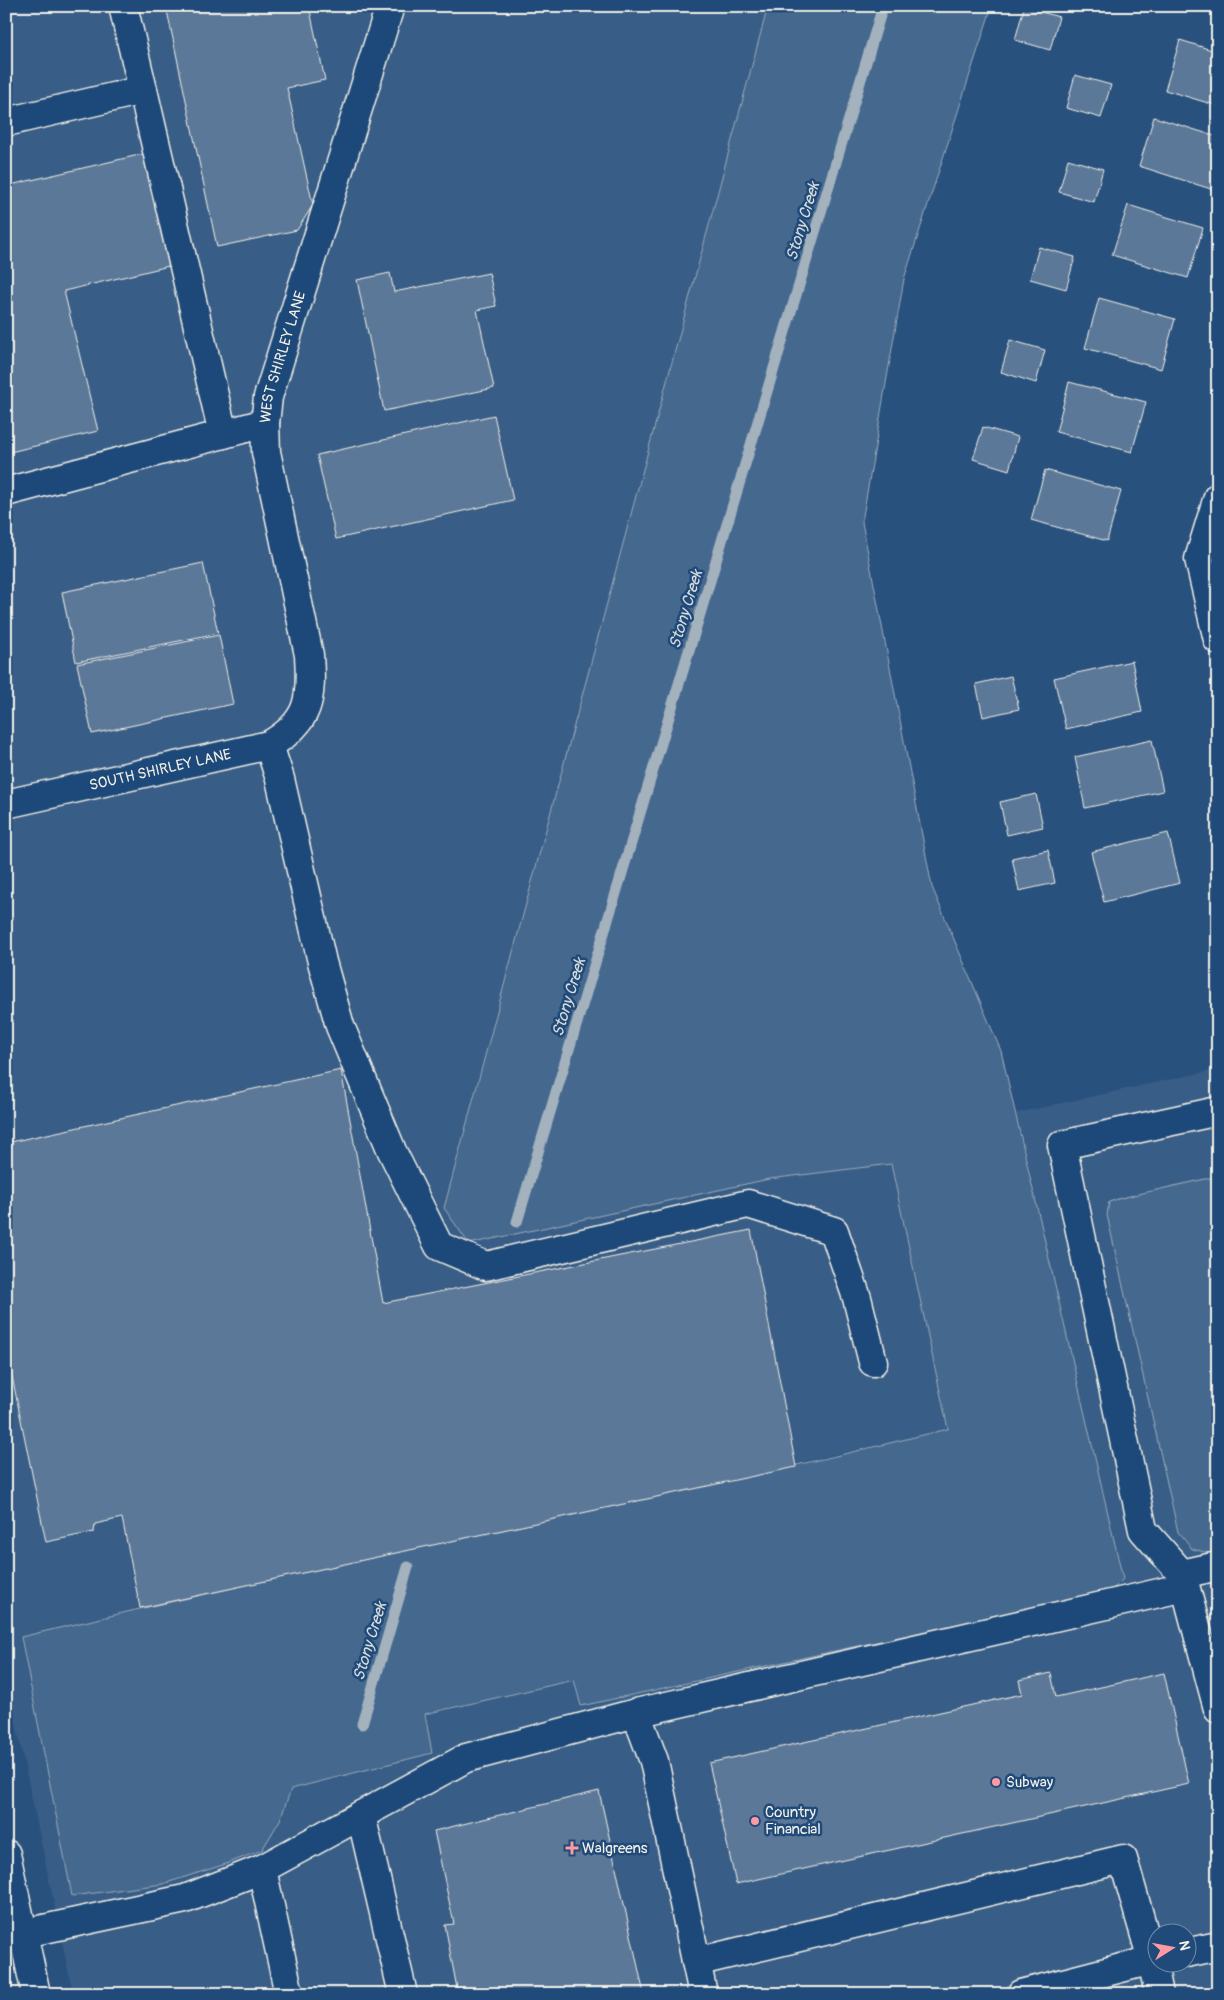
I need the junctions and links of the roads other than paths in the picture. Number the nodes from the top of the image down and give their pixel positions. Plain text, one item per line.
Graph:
1 (123, 6) edge
2 (390, 6) edge
3 (143, 90) junction
4 (6, 122) edge
5 (264, 423) junction
6 (223, 434) junction
7 (6, 492) edge
8 (1218, 497) edge
9 (1218, 640) edge
10 (304, 716) joint
11 (269, 745) junction
12 (6, 804) edge
13 (1218, 1111) edge
14 (873, 1362) dead end
15 (1218, 1566) edge
16 (1184, 1580) junction
17 (1218, 1709) edge
18 (636, 1713) junction
19 (361, 1815) junction
20 (6, 1854) edge
21 (262, 1869) junction
22 (1146, 1934) edge
23 (15, 1935) edge
24 (1218, 1946) edge
25 (1196, 1951) edge
26 (696, 1962) junction
27 (1146, 1962) edge
28 (1156, 1972) edge
29 (36, 1994) edge
30 (289, 1994) edge
31 (403, 1994) edge
32 (703, 1994) edge
33 (1021, 1994) edge
34 (1159, 1994) edge

1 - 3 street
2 - 5 street, WEST SHIRLEY LANE
3 - 4 street
3 - 6 street
5 - 6 street
5 - 10 street, WEST SHIRLEY LANE
6 - 7 street
8 - 9 street
10 - 11 street, SOUTH SHIRLEY LANE
11 - 12 street, SOUTH SHIRLEY LANE
11 - 14 street
13 - 16 street
15 - 16 street
16 - 17 street
16 - 18 street
18 - 19 street
18 - 26 street
19 - 21 street
19 - 31 street
20 - 23 street
21 - 23 street
21 - 30 street
22 - 26 street
23 - 29 street
24 - 25 street
26 - 32 street
27 - 33 street
28 - 34 street

